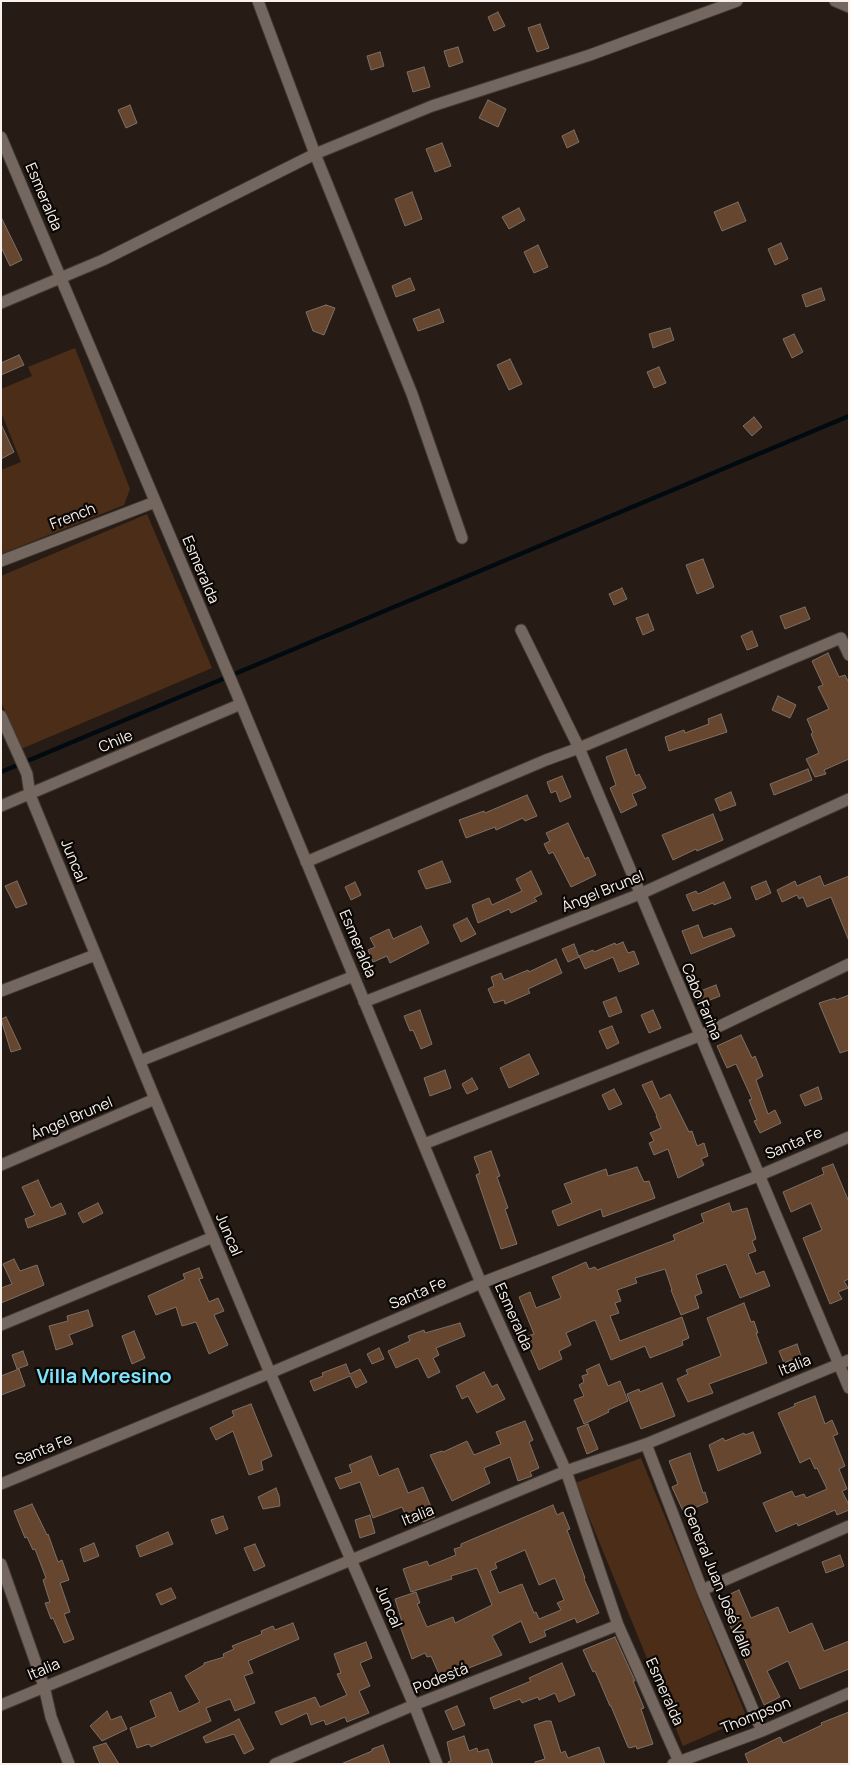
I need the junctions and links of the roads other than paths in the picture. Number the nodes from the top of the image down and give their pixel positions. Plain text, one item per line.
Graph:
1 (258, 1) edge
2 (737, 1) edge
3 (835, 1) edge
4 (849, 7) edge
5 (1, 137) edge
6 (315, 154) junction
7 (62, 279) junction
8 (1, 303) edge
9 (155, 502) junction
10 (462, 538) dead end
11 (1, 561) edge
12 (521, 630) dead end
13 (849, 655) edge
14 (241, 704) junction
15 (1, 716) edge
16 (579, 748) junction
17 (30, 795) junction
18 (849, 799) edge
19 (1, 806) edge
20 (306, 862) junction
21 (640, 894) junction
22 (95, 955) junction
23 (849, 964) edge
24 (354, 976) junction
25 (1, 991) edge
26 (364, 1002) junction
27 (699, 1036) junction
28 (140, 1062) junction
29 (155, 1099) junction
30 (849, 1137) edge
31 (424, 1144) junction
32 (1, 1165) edge
33 (758, 1176) junction
34 (213, 1237) junction
35 (481, 1283) junction
36 (1, 1324) edge
37 (844, 1362) edge
38 (270, 1373) junction
39 (849, 1388) edge
40 (646, 1444) junction
41 (566, 1471) junction
42 (1, 1484) edge
43 (849, 1526) edge
44 (351, 1559) junction
45 (1, 1564) edge
46 (702, 1590) junction
47 (618, 1624) junction
48 (44, 1686) junction
49 (849, 1693) edge
50 (1, 1705) edge
51 (414, 1705) junction
52 (762, 1730) junction
53 (677, 1763) edge
54 (69, 1764) edge
55 (275, 1764) edge
56 (437, 1764) edge

1 - 6 street
2 - 6 street
3 - 4 street
5 - 7 street, Esmeralda
6 - 7 street
6 - 10 street
7 - 8 street
7 - 9 street, Esmeralda
9 - 11 street, French
9 - 14 street, Esmeralda
12 - 16 street, Cabo Farina
13 - 16 street
14 - 17 street, Chile
14 - 20 street, Esmeralda
15 - 17 street, Juncal
16 - 20 street
16 - 21 street, Cabo Farina
17 - 19 street, Chile
17 - 22 street, Juncal
18 - 21 street, Ángel Brunel
20 - 24 street, Esmeralda
21 - 26 street, Ángel Brunel
21 - 27 street, Cabo Farina
22 - 25 street
22 - 28 street, Juncal
23 - 27 street
24 - 26 street, Esmeralda
24 - 28 street
26 - 31 street, Esmeralda
27 - 31 street
27 - 33 street, Cabo Farina
28 - 29 street, Juncal
29 - 32 street, Ángel Brunel
29 - 34 street, Juncal
30 - 33 street, Santa Fe
31 - 35 street, Esmeralda
33 - 35 street, Santa Fe
33 - 37 street, Cabo Farina
34 - 36 street
34 - 38 street, Juncal
35 - 38 street, Santa Fe
35 - 41 street, Esmeralda
37 - 39 street, Cabo Farina
37 - 40 street, Italia
38 - 42 street, Santa Fe
38 - 44 street, Juncal
40 - 41 street, Italia
40 - 46 street, General Juan José Valle
41 - 44 street, Italia
41 - 47 street, Esmeralda
43 - 46 street
44 - 48 street, Italia
44 - 51 street, Juncal
45 - 48 street
46 - 52 street, General Juan José Valle
47 - 51 street, Podestá
47 - 53 street, Esmeralda
48 - 50 street, Italia
48 - 54 street
49 - 52 street, Thompson
51 - 55 street, Podestá
51 - 56 street, Juncal
52 - 53 street, Thompson

